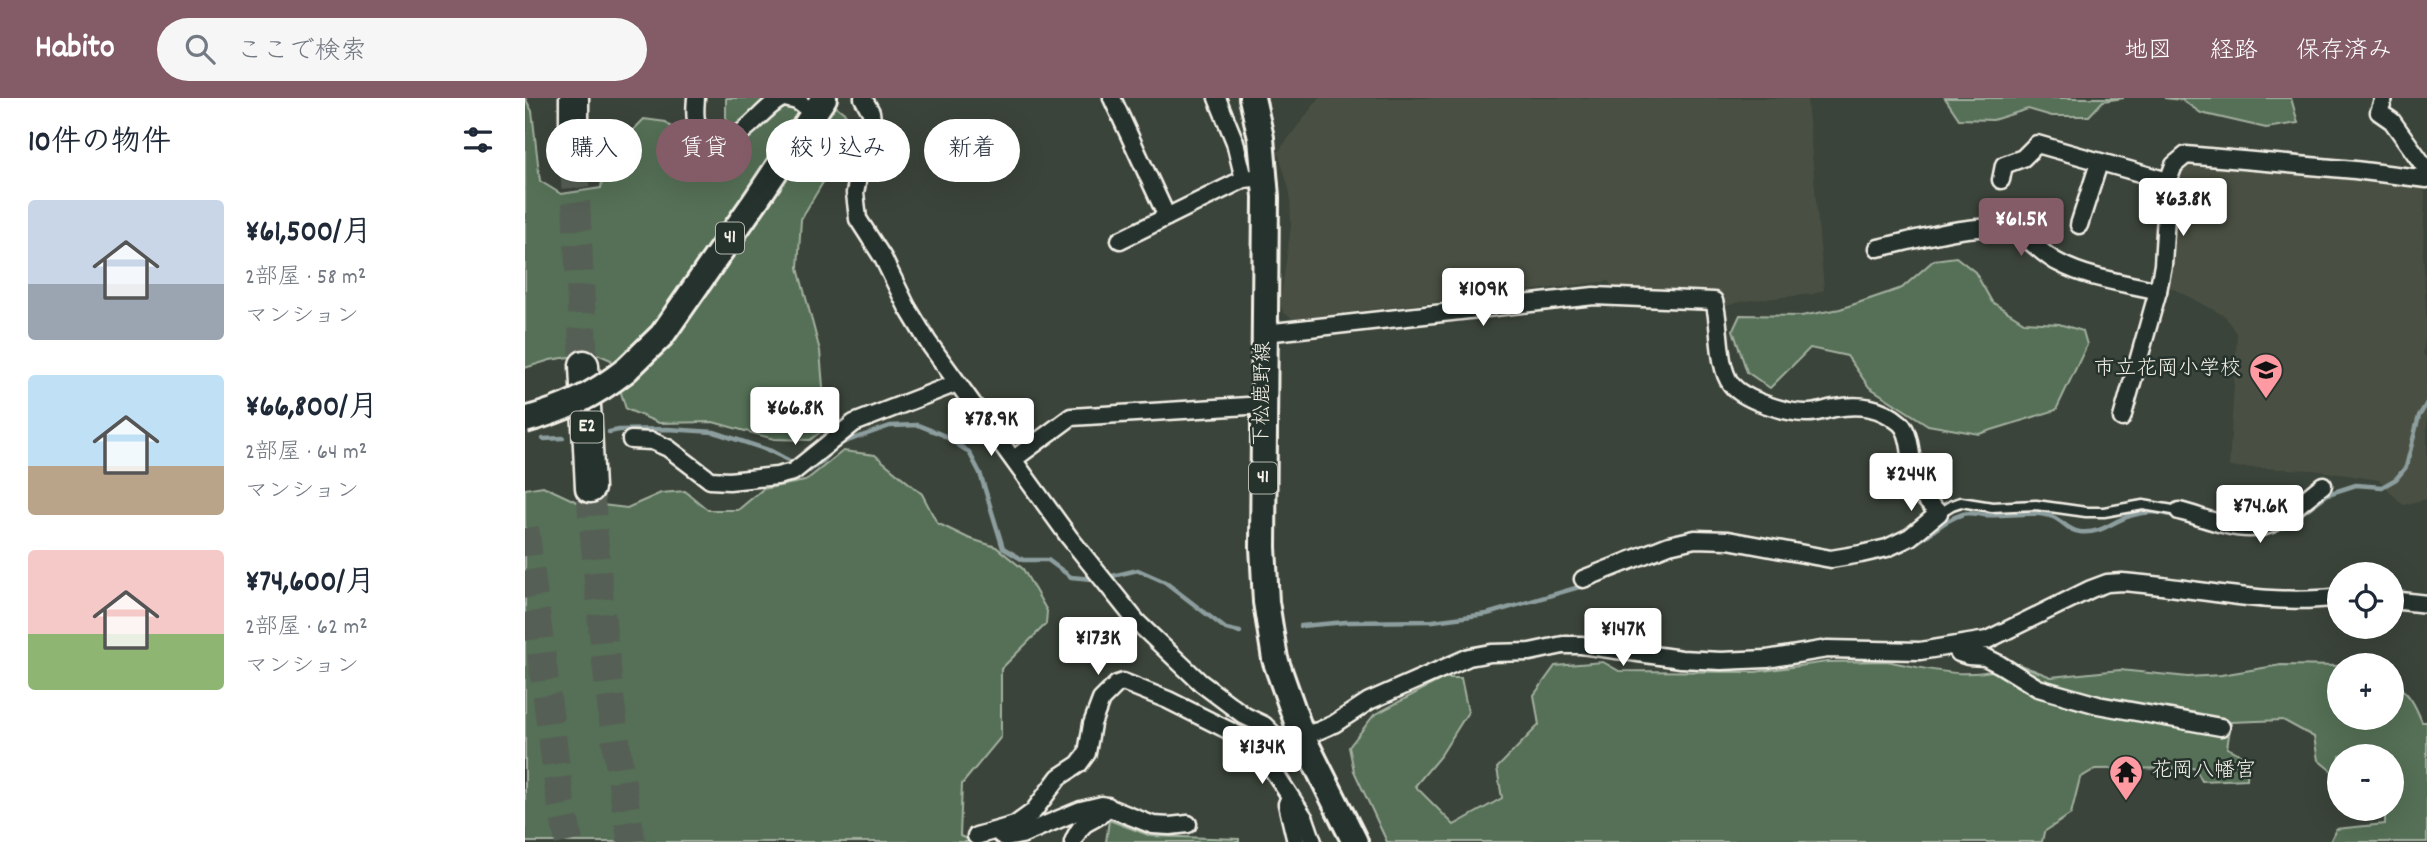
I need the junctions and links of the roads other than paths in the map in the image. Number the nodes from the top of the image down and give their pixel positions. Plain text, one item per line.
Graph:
1 (574, 98) edge
2 (695, 98) edge
3 (784, 98) edge
4 (863, 98) edge
5 (1112, 98) edge
6 (1217, 98) edge
7 (2383, 98) edge
8 (1254, 99) edge
9 (819, 106) edge
10 (574, 119) edge
11 (2099, 163) junction
12 (2427, 170) edge
13 (1255, 178) junction
14 (2427, 179) edge
15 (2001, 180) dead end
16 (2168, 181) junction
17 (1167, 217) junction
18 (2079, 225) dead end
19 (1120, 240) dead end
20 (1878, 248) dead end
21 (2158, 291) junction
22 (1265, 332) junction
23 (584, 365) tunnel mouth
24 (957, 383) junction
25 (1264, 405) junction
26 (2122, 418) dead end
27 (525, 420) edge
28 (631, 440) dead end
29 (1014, 459) junction
30 (2323, 485) dead end
31 (590, 488) tunnel mouth
32 (2179, 511) joint
33 (1939, 513) junction
34 (1583, 579) dead end
35 (2327, 598) edge
36 (2404, 601) edge
37 (2427, 604) edge
38 (1955, 647) junction
39 (2221, 727) dead end
40 (1275, 736) junction
41 (1302, 736) junction
42 (1263, 755) junction
43 (1290, 797) junction
44 (1108, 806) junction
45 (1188, 824) dead end
46 (997, 831) junction
47 (976, 835) dead end
48 (1073, 842) edge
49 (1296, 842) edge
50 (1313, 842) edge
51 (1355, 842) edge

1 - 10 highway
2 - 3 street
3 - 9 street
4 - 24 street
5 - 17 street
6 - 13 street
7 - 12 street
8 - 13 main road, 下松鹿野線 / 41
9 - 27 main road, 41, bridge
11 - 15 street
11 - 16 street
11 - 18 street
13 - 17 street
13 - 22 main road, 下松鹿野線 / 41
14 - 16 street
16 - 21 street
17 - 19 street
20 - 21 street
21 - 26 street
22 - 25 main road, 下松鹿野線 / 41
22 - 33 street
23 - 31 highway, E2
24 - 28 street
24 - 29 street
25 - 29 street
25 - 41 main road, 下松鹿野線 / 41
29 - 40 street
30 - 32 street
32 - 33 lane
33 - 34 street
35 - 38 street
36 - 37 street
38 - 39 street
38 - 41 street
40 - 41 street
40 - 42 street
41 - 51 main road, 下松鹿野線 / 41
42 - 43 street
42 - 46 street
43 - 49 street
43 - 50 street
44 - 45 street
44 - 46 street
44 - 48 street
46 - 47 street

